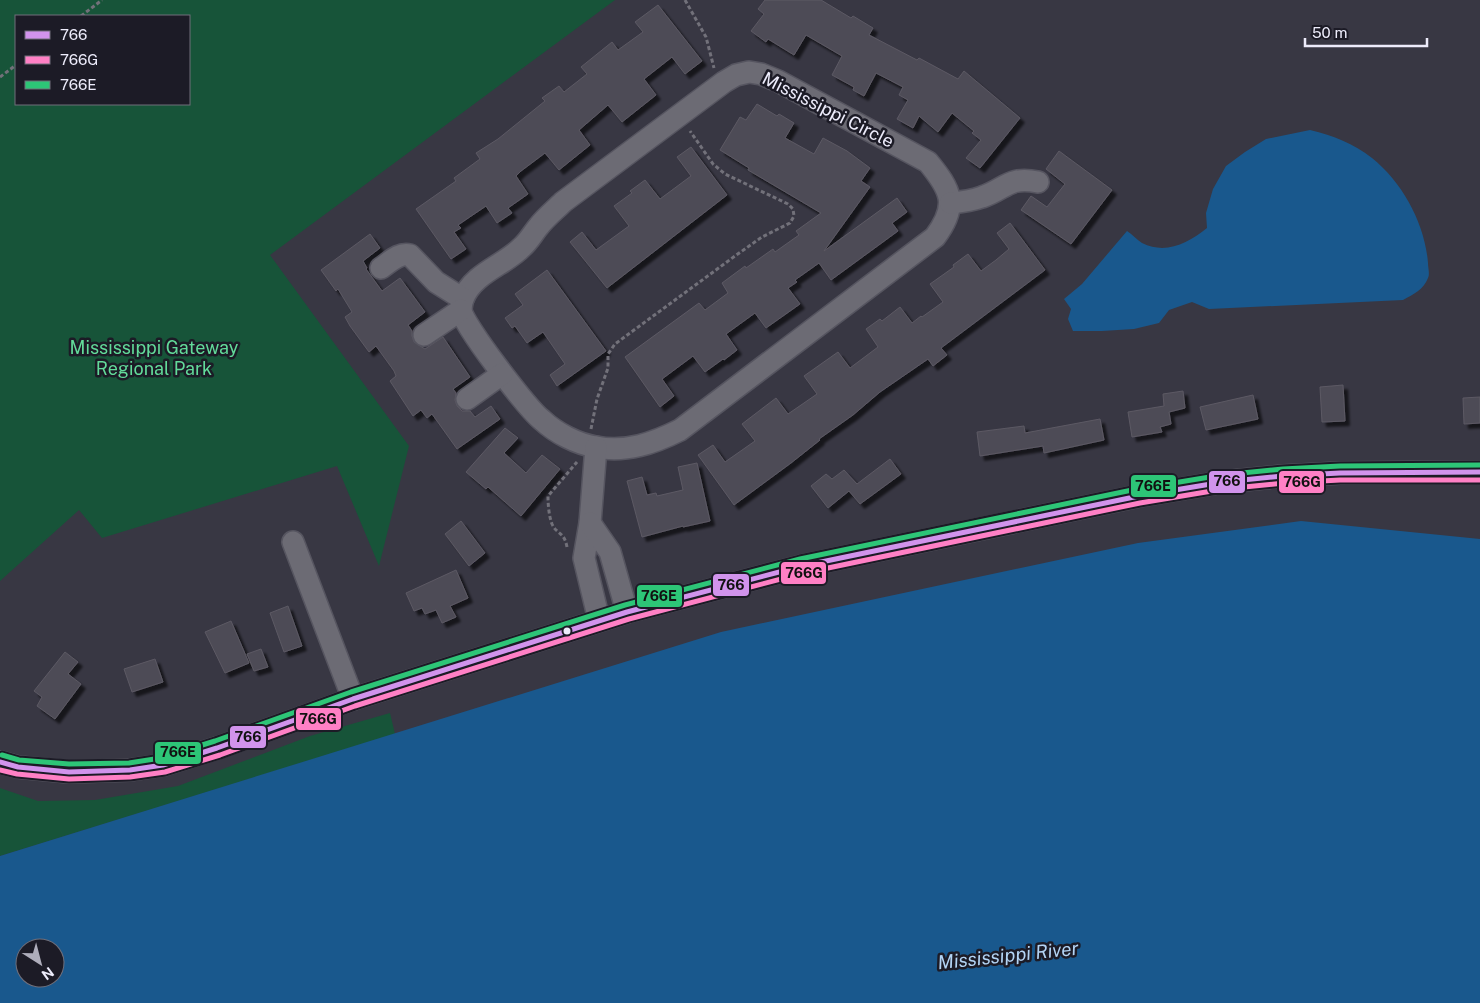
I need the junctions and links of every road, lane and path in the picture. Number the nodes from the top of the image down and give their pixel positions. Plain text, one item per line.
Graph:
1 (102, 0) edge
2 (685, 0) edge
3 (81, 15) edge
4 (15, 65) edge
5 (0, 77) edge
6 (724, 82) junction
7 (679, 116) junction
8 (1038, 182) dead end
9 (950, 203) junction
10 (381, 268) dead end
11 (462, 305) junction
12 (424, 335) dead end
13 (502, 374) junction
14 (467, 399) dead end
15 (590, 445) junction
16 (1480, 472) edge
17 (590, 522) junction
18 (293, 542) dead end
19 (627, 612) junction
20 (599, 620) junction
21 (353, 699) junction
22 (0, 762) edge

1 - 3 path
2 - 6 path
4 - 5 path
6 - 7 street, Mississippi Circle
6 - 9 street, Mississippi Circle
7 - 11 street, Mississippi Circle
7 - 15 path
8 - 9 street
9 - 15 street
10 - 11 street
11 - 12 street, Mississippi Circle
11 - 13 street
13 - 14 street
13 - 15 street
15 - 17 street
16 - 19 street
17 - 19 street
17 - 20 street
18 - 21 street
19 - 20 street
20 - 21 street
21 - 22 street

